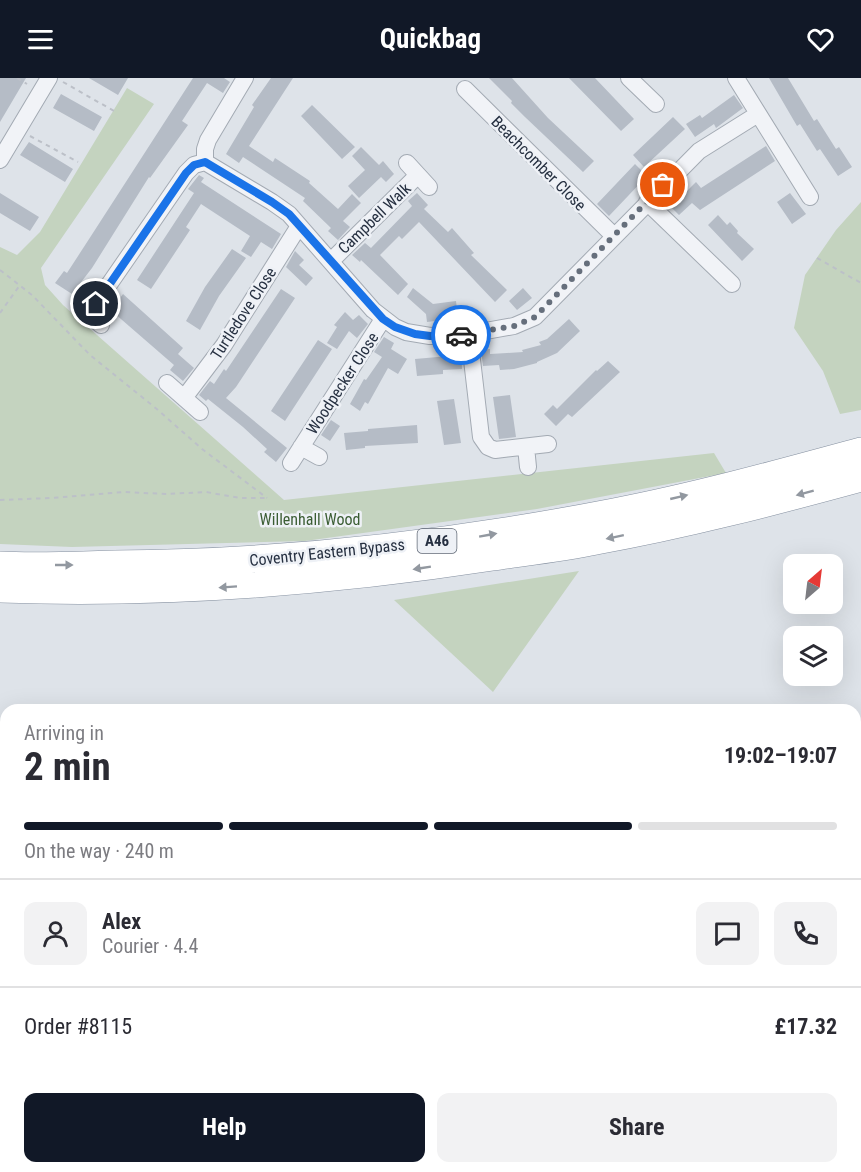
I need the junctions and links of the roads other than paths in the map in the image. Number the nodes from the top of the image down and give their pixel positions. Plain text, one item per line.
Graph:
1 (49, 78) edge
2 (244, 78) edge
3 (629, 78) edge
4 (736, 78) edge
5 (465, 89) dead end
6 (656, 104) dead end
7 (758, 114) junction
8 (2, 151) edge
9 (205, 162) junction
10 (418, 175) dead end
11 (810, 197) dead end
12 (647, 202) junction
13 (299, 226) junction
14 (614, 236) junction
15 (331, 261) junction
16 (732, 284) dead end
17 (89, 316) dead end
18 (383, 319) junction
19 (470, 334) junction
20 (167, 383) dead end
21 (184, 398) junction
22 (200, 412) dead end
23 (548, 444) dead end
24 (301, 447) junction
25 (526, 447) junction
26 (861, 451) edge
27 (319, 457) dead end
28 (291, 463) dead end
29 (528, 467) dead end
30 (861, 478) edge
31 (0, 565) edge
32 (0, 589) edge

1 - 8 street
2 - 9 street
3 - 6 street
4 - 7 street
5 - 14 street, Beachcomber Close
7 - 11 street
7 - 12 street
9 - 13 street
9 - 17 street
10 - 15 street, Campbell Walk
12 - 14 street
12 - 16 street
13 - 15 street
13 - 21 street, Turtledove Close
14 - 19 street
15 - 18 street
18 - 19 street
18 - 24 street, Woodpecker Close
19 - 25 street
20 - 21 street
21 - 22 street
23 - 25 street
24 - 27 street, Woodpecker Close
24 - 28 street, Woodpecker Close
25 - 29 street
31 -> 26 highway, Coventry Eastern Bypass / A46
30 -> 32 highway, Coventry Eastern Bypass / A46

